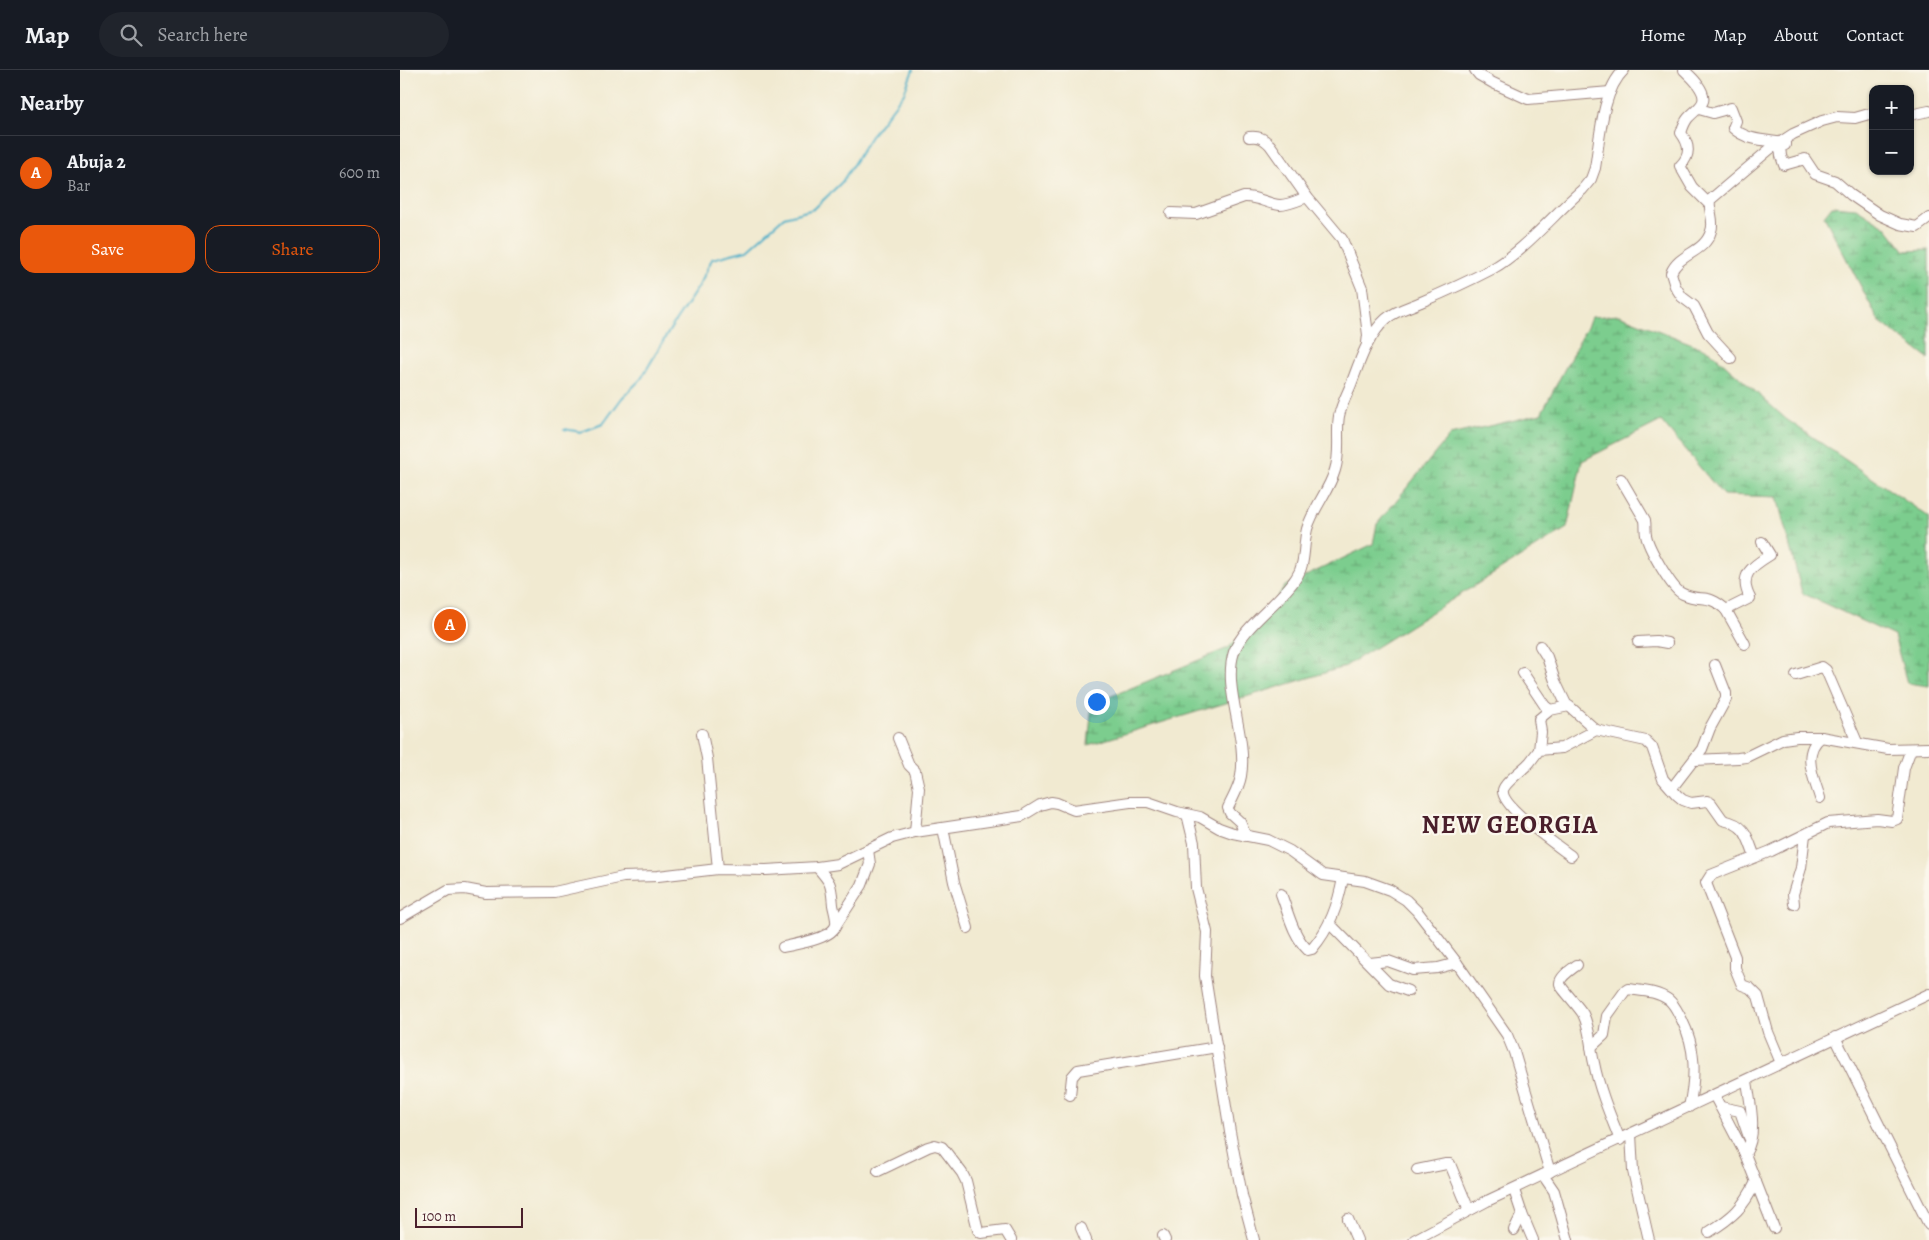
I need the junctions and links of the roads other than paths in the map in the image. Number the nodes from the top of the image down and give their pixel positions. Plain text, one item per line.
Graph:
1 (1475, 70) edge
2 (1624, 70) edge
3 (1684, 70) edge
4 (1610, 92) junction
5 (1700, 109) junction
6 (1929, 111) edge
7 (1869, 114) edge
8 (1914, 115) edge
9 (1249, 136) dead end
10 (1782, 142) junction
11 (1307, 197) junction
12 (1709, 204) junction
13 (1171, 213) dead end
14 (1929, 218) edge
15 (1365, 349) junction
16 (1731, 358) dead end
17 (1621, 479) dead end
18 (1762, 542) dead end
19 (1726, 610) junction
20 (1638, 642) dead end
21 (1667, 643) dead end
22 (1745, 644) dead end
23 (1540, 646) dead end
24 (1715, 665) dead end
25 (1523, 673) dead end
26 (1796, 675) dead end
27 (1567, 706) junction
28 (1550, 710) junction
29 (1596, 730) junction
30 (702, 734) dead end
31 (1821, 737) junction
32 (898, 738) dead end
33 (1857, 742) junction
34 (1929, 748) edge
35 (1911, 749) junction
36 (1539, 750) junction
37 (1695, 760) junction
38 (1672, 788) junction
39 (1820, 798) dead end
40 (1187, 814) junction
41 (943, 828) junction
42 (915, 832) junction
43 (1806, 835) junction
44 (1246, 836) junction
45 (868, 850) junction
46 (1571, 856) dead end
47 (1755, 857) junction
48 (838, 864) junction
49 (817, 867) junction
50 (718, 869) junction
51 (1343, 878) junction
52 (831, 883) junction
53 (1281, 894) dead end
54 (1794, 904) dead end
55 (400, 918) edge
56 (1330, 924) junction
57 (836, 925) junction
58 (968, 928) dead end
59 (783, 947) dead end
60 (1370, 963) junction
61 (1457, 963) junction
62 (1577, 965) dead end
63 (1408, 991) dead end
64 (1929, 994) edge
65 (1835, 1037) junction
66 (1217, 1047) junction
67 (1591, 1047) junction
68 (1781, 1063) junction
69 (1747, 1081) junction
70 (1070, 1095) dead end
71 (1714, 1095) junction
72 (1689, 1107) junction
73 (1721, 1107) junction
74 (1631, 1134) junction
75 (1751, 1139) junction
76 (1620, 1140) junction
77 (1745, 1154) junction
78 (1417, 1170) dead end
79 (878, 1171) dead end
80 (1547, 1174) junction
81 (1756, 1182) junction
82 (1514, 1190) junction
83 (1487, 1201) junction
84 (1522, 1214) junction
85 (1348, 1219) dead end
86 (1929, 1225) edge
87 (1081, 1228) dead end
88 (1774, 1228) dead end
89 (1514, 1230) dead end
90 (1709, 1232) dead end
91 (1011, 1240) edge
92 (1086, 1240) edge
93 (1254, 1240) edge
94 (1357, 1240) edge
95 (1414, 1240) edge
96 (1533, 1240) edge
97 (1568, 1240) edge
98 (1649, 1240) edge

1 - 4 street
2 - 4 street
3 - 5 street
4 - 15 street
5 - 10 street
5 - 12 street
6 - 8 street
7 - 10 street
9 - 11 street
10 - 12 street
10 - 14 street
11 - 13 street
11 - 15 street
12 - 16 street
15 - 44 street
17 - 19 street
18 - 19 street
19 - 22 street
20 - 21 street
23 - 27 street
24 - 37 street
25 - 28 street
26 - 33 street
27 - 28 street
27 - 29 street
28 - 36 street
29 - 36 street
29 - 38 street
30 - 50 street
31 - 33 street
31 - 37 street
31 - 39 street
32 - 42 street
33 - 35 street
34 - 35 street
35 - 43 street
36 - 46 street
37 - 38 street
38 - 47 street
40 - 41 street
40 - 44 street
40 - 66 street
41 - 42 street
41 - 58 street
42 - 45 street
43 - 47 street
43 - 54 street
44 - 51 street
45 - 48 street
45 - 57 street
47 - 68 street
48 - 49 street
48 - 52 street
49 - 50 street
49 - 52 street
50 - 55 street
51 - 56 street
51 - 61 street
52 - 57 street
53 - 56 street
56 - 60 street
57 - 59 street
60 - 61 street
60 - 63 street
61 - 80 street
62 - 67 street
64 - 65 street
65 - 68 street
65 - 86 street
66 - 70 street
66 - 93 street
67 - 72 street
67 - 76 street
68 - 69 street
69 - 71 street
69 - 75 street
71 - 72 street
71 - 73 street
72 - 74 street
73 - 75 street
73 - 77 street
74 - 76 street
74 - 98 street
75 - 77 street
76 - 80 street
77 - 81 street
78 - 83 street
79 - 91 street
80 - 82 street
80 - 97 street
81 - 88 street
81 - 90 street
82 - 83 street
82 - 84 street
83 - 95 street
84 - 89 street
84 - 96 street
85 - 94 street
87 - 92 street

